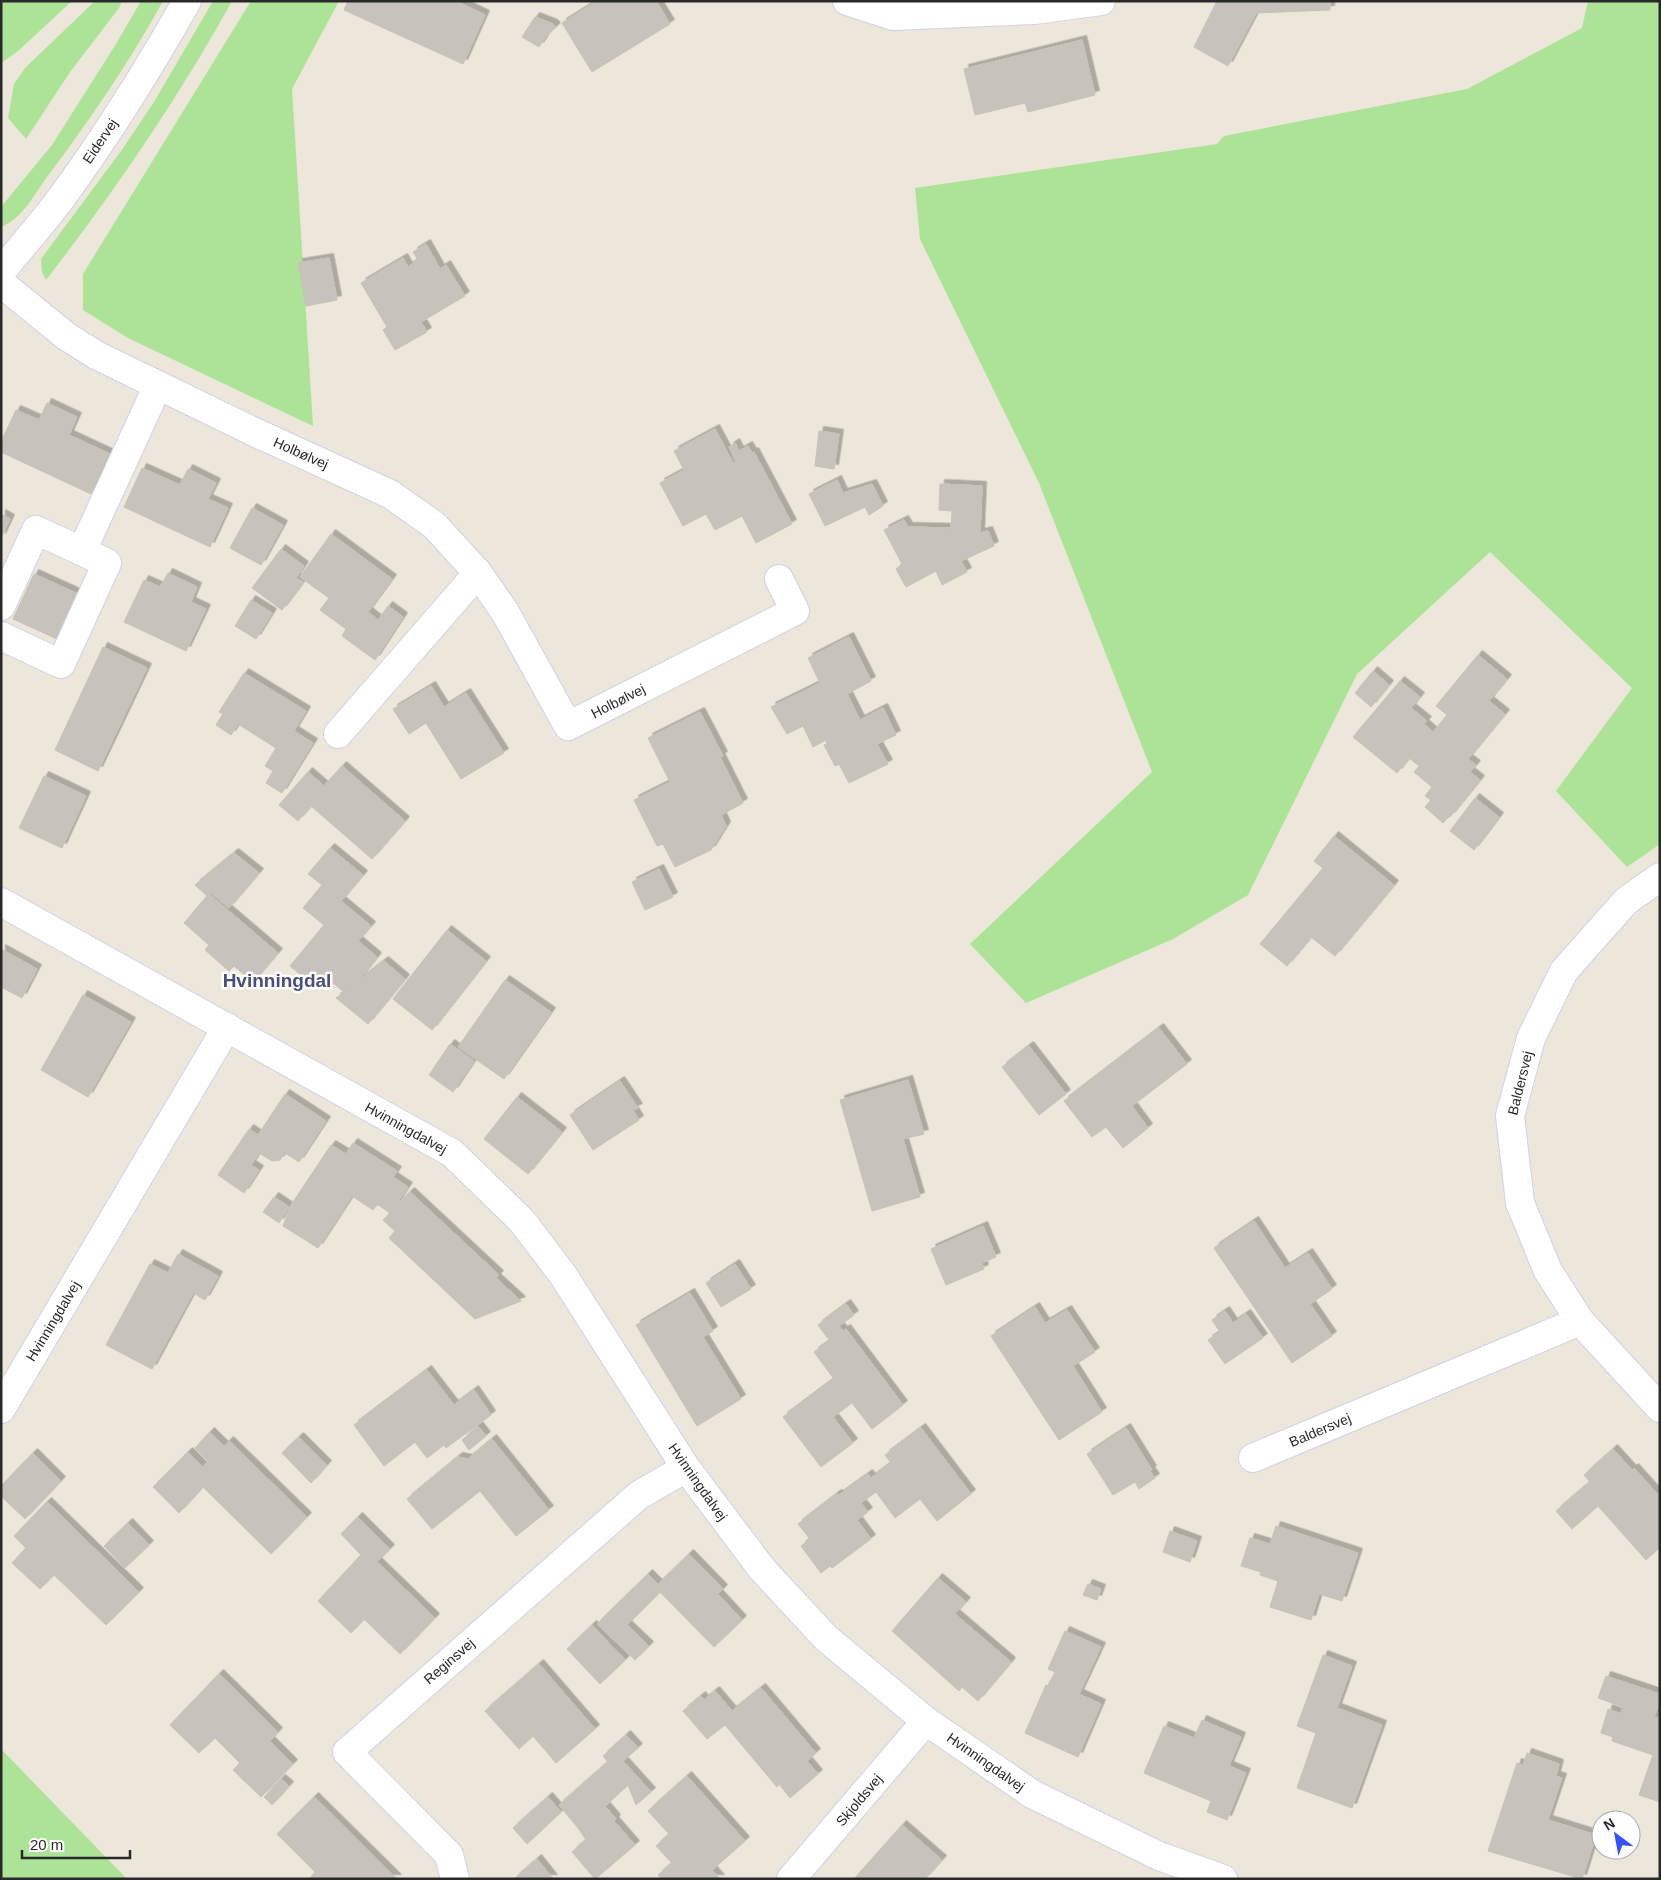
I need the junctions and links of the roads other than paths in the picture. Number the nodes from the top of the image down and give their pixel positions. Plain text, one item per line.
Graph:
1 (186, 1) edge
2 (847, 1) edge
3 (1101, 1) edge
4 (1, 272) edge
5 (1, 283) edge
6 (158, 385) junction
7 (82, 551) junction
8 (478, 573) junction
9 (779, 579) dead end
10 (1, 606) edge
11 (1, 636) edge
12 (338, 734) dead end
13 (1660, 877) edge
14 (1, 902) edge
15 (227, 1027) junction
16 (1580, 1321) junction
17 (1, 1408) edge
18 (1660, 1408) edge
19 (1253, 1458) dead end
20 (686, 1468) junction
21 (926, 1721) junction
22 (455, 1879) edge
23 (791, 1879) edge
24 (1223, 1879) edge

1 - 4 street, Eidervej
2 - 3 street
5 - 6 street, Holbølvej
6 - 7 street
6 - 8 street, Holbølvej
7 - 10 street
7 - 11 street
8 - 9 street, Holbølvej
8 - 12 street
13 - 16 street, Baldersvej
14 - 15 street, Hvinningdalvej
15 - 17 street, Hvinningdalvej
15 - 20 street, Hvinningdalvej
16 - 18 street, Baldersvej
16 - 19 street, Baldersvej
20 - 21 street, Hvinningdalvej
20 - 22 street, Reginsvej
21 - 23 street, Skjoldsvej
21 - 24 street, Hvinningdalvej

